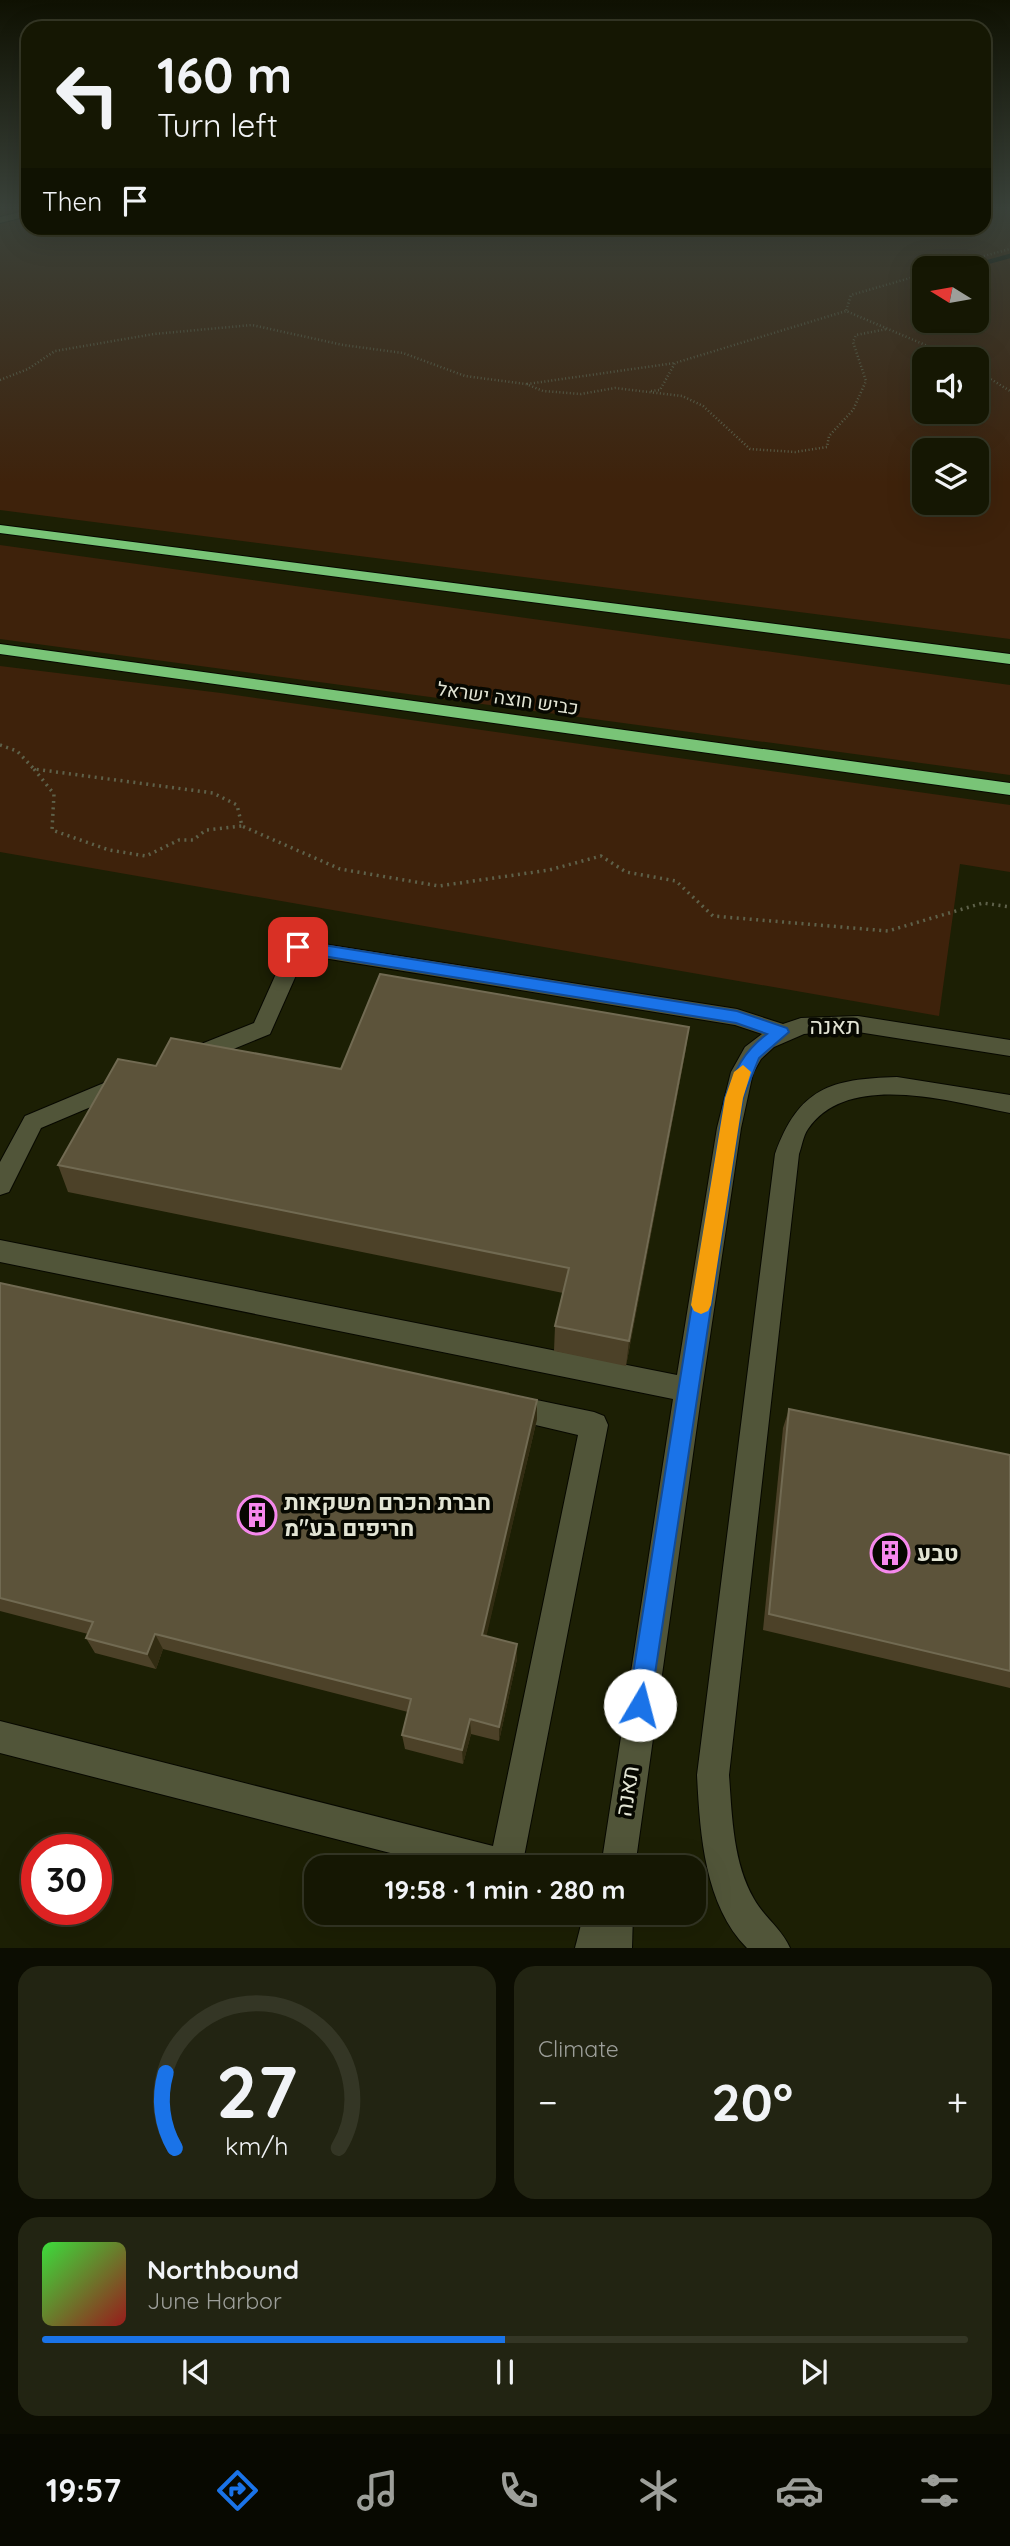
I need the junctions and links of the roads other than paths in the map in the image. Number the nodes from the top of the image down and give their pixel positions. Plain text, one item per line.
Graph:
1 (0, 529) edge
2 (0, 649) edge
3 (1010, 659) edge
4 (1010, 789) edge
5 (781, 1032) junction
6 (1010, 1048) edge
7 (173, 1064) edge
8 (147, 1075) edge
9 (1010, 1104) edge
10 (0, 1185) edge
11 (0, 1251) edge
12 (688, 1390) junction
13 (486, 1402) edge
14 (0, 1737) edge
15 (618, 1855) edge
16 (598, 1925) edge
17 (615, 1925) edge
18 (592, 1948) edge
19 (614, 1948) edge
20 (773, 1948) edge

1 - 3 highway
2 - 4 highway, כביש חוצה ישראל
5 - 6 street, תאנה
5 - 7 street
5 - 12 street, תאנה
8 - 10 street
9 - 20 street
11 - 12 street
12 - 15 street, תאנה
13 - 14 street
16 - 18 street
17 - 19 street

